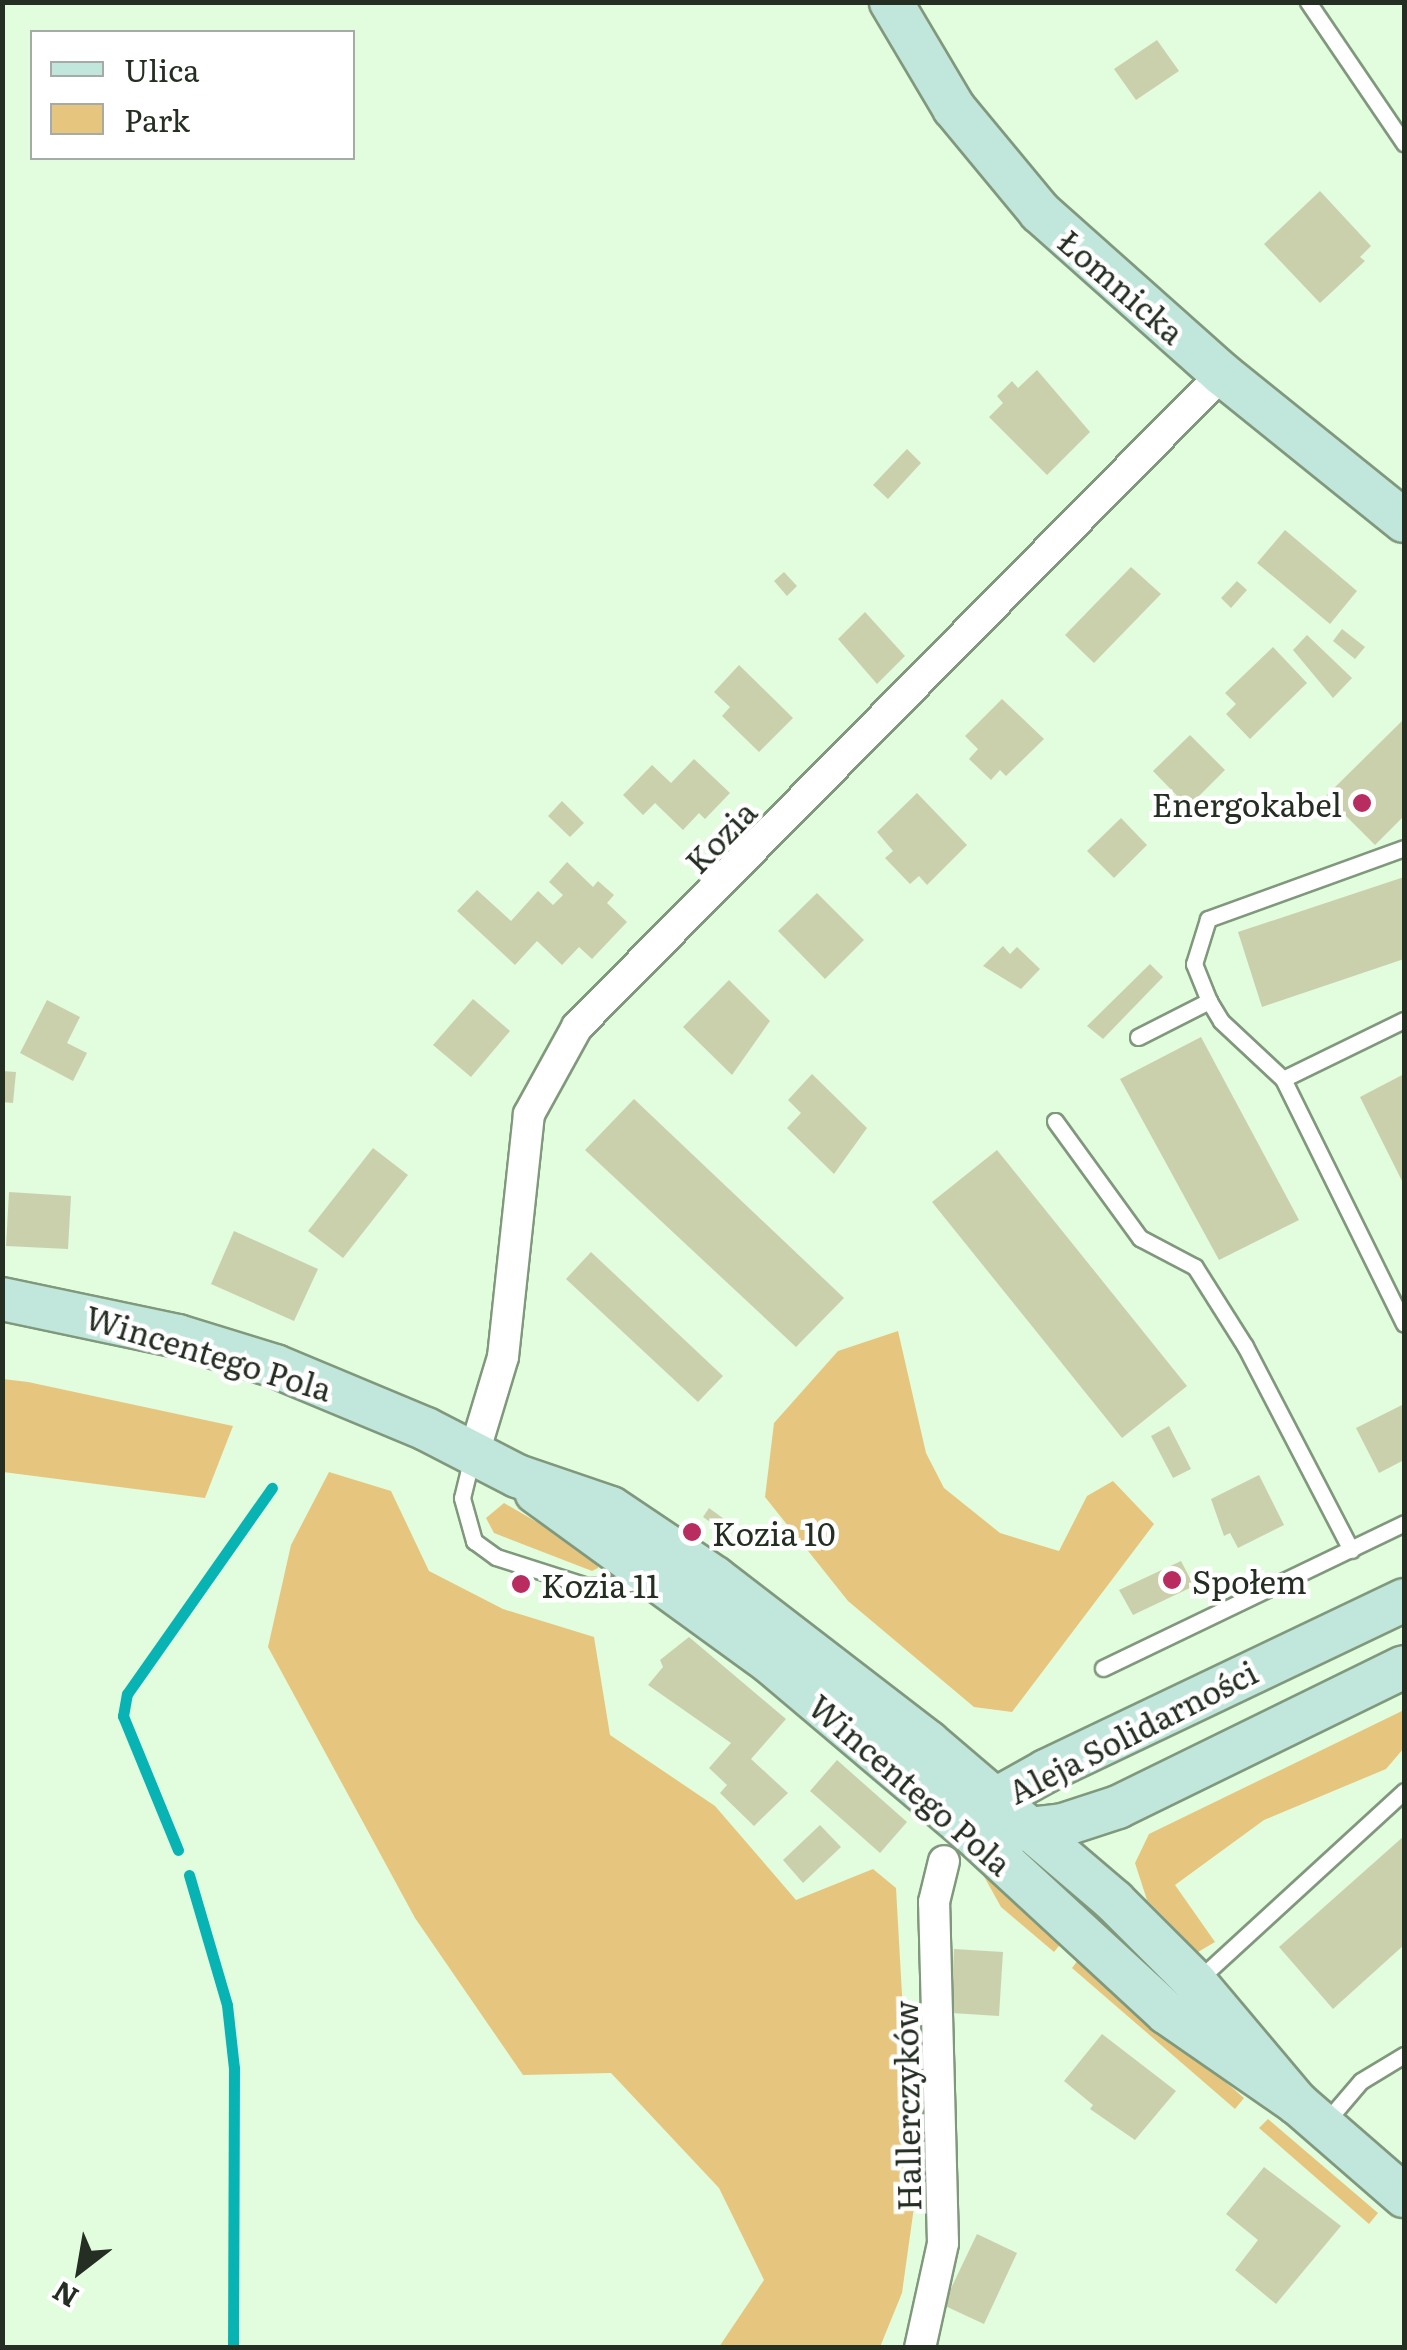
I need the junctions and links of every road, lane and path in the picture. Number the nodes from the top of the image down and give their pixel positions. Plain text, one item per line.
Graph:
1 (891, 2) edge
2 (1308, 2) edge
3 (1404, 144) edge
4 (1222, 374) junction
5 (1404, 521) edge
6 (1404, 848) edge
7 (1209, 1000) junction
8 (1404, 1020) edge
9 (1138, 1036) dead end
10 (1284, 1079) junction
11 (1055, 1120) dead end
12 (2, 1299) edge
13 (1404, 1324) edge
14 (474, 1453) junction
15 (1404, 1523) edge
16 (1352, 1550) junction
17 (691, 1588) junction
18 (1404, 1600) edge
19 (1404, 1667) edge
20 (1103, 1668) dead end
21 (1404, 1791) edge
22 (1118, 1807) junction
23 (1029, 1830) junction
24 (970, 1832) junction
25 (1114, 1901) junction
26 (1181, 1998) junction
27 (1404, 2055) edge
28 (1310, 2114) junction
29 (1404, 2196) edge
30 (920, 2348) edge

1 - 4 main road, Łomnicka
2 - 3 lane
4 - 5 main road, Łomnicka
4 - 14 street, Kozia
6 - 7 lane
7 - 9 lane
7 - 10 lane
8 - 10 lane
10 - 13 lane
11 - 16 lane
12 - 14 main road, Wincentego Pola
14 - 17 main road, Wincentego Pola
14 - 17 lane
15 - 16 lane
16 - 20 lane
17 - 24 main road, Wincentego Pola
18 - 24 main road, Aleja Solidarności
19 - 22 main road, Aleja Solidarności
21 - 26 lane
22 - 23 main road, Aleja Solidarności
22 - 25 main road
23 - 24 main road, Wincentego Pola
23 - 25 main road, Wincentego Pola
24 - 26 main road, Wincentego Pola
24 - 30 street, Hallerczyków
25 - 26 main road, Wincentego Pola
26 - 28 main road, Wincentego Pola
27 - 28 lane
28 - 29 main road, Wincentego Pola

